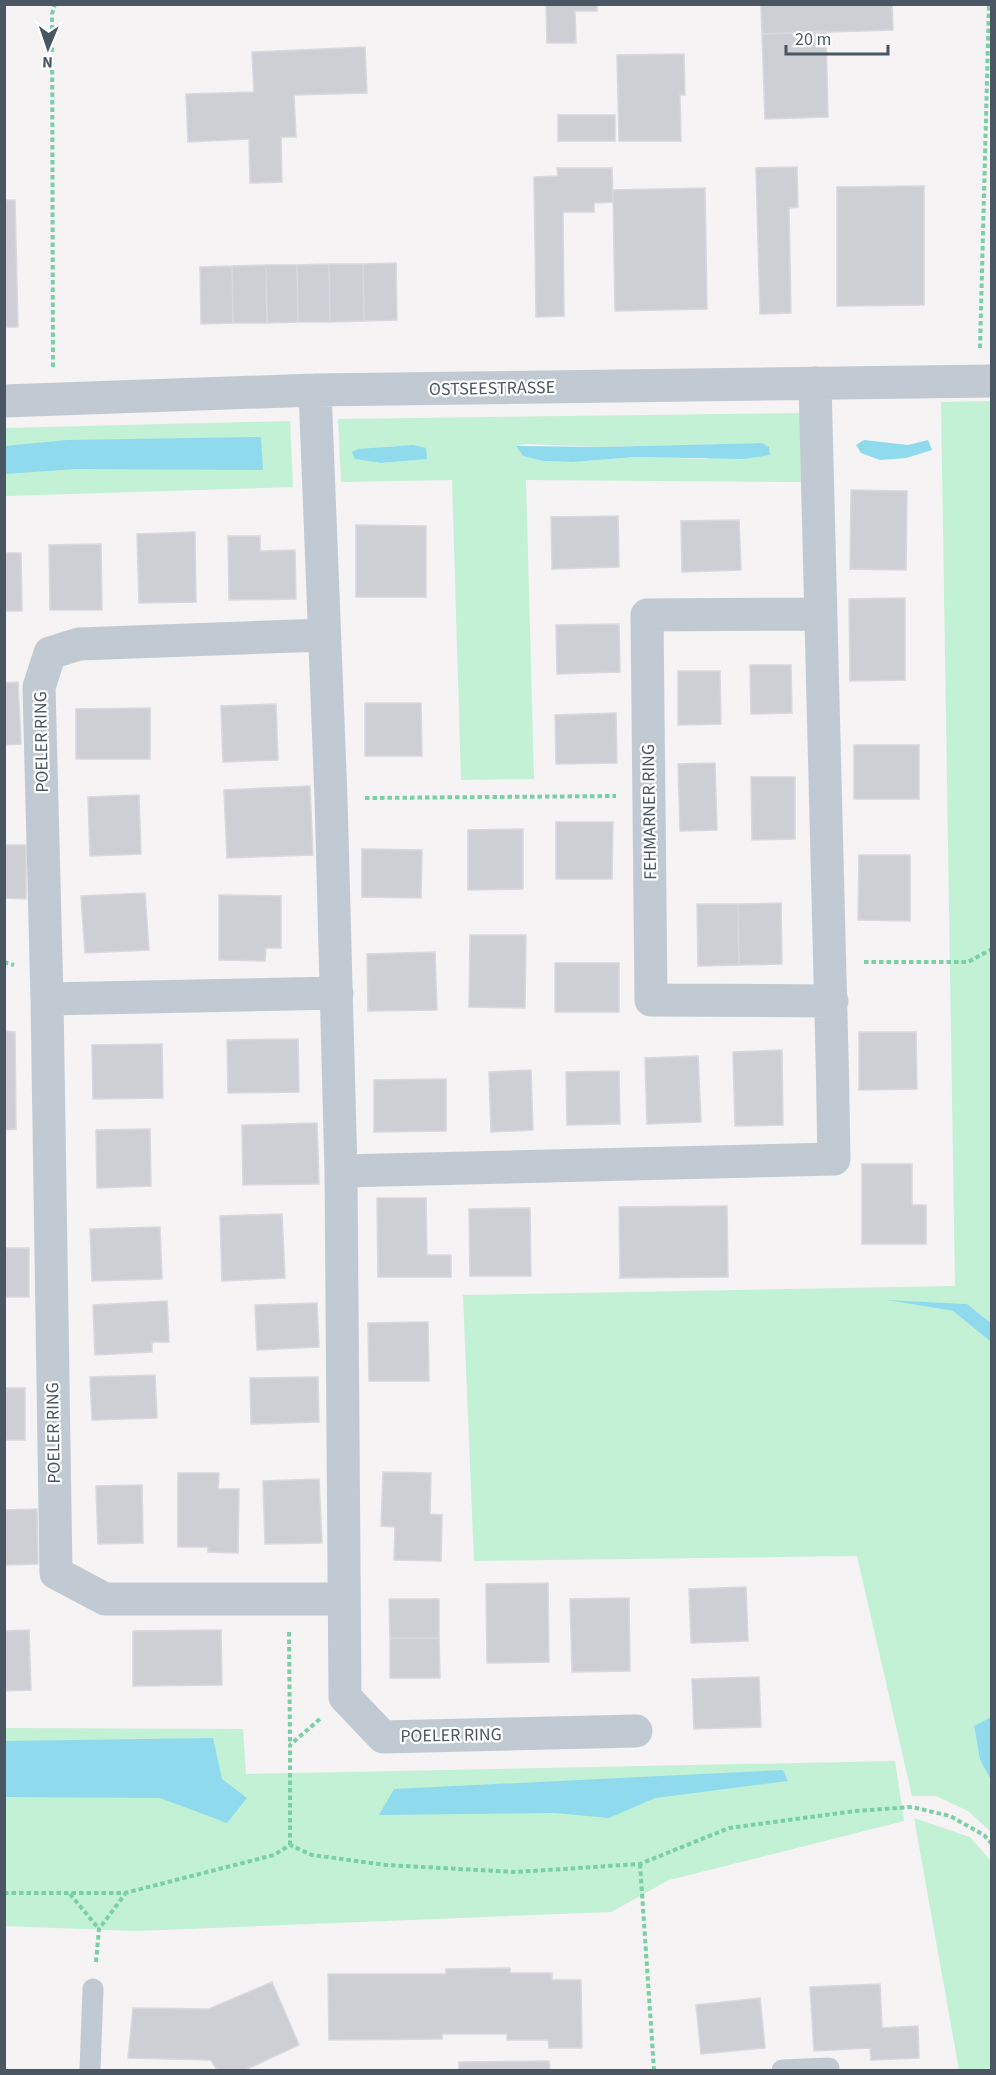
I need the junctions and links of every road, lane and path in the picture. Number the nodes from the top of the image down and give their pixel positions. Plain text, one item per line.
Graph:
1 (55, 4) edge
2 (989, 4) edge
3 (985, 382) edge
4 (815, 383) junction
5 (315, 390) junction
6 (53, 400) junction
7 (4, 401) edge
8 (819, 614) junction
9 (324, 635) junction
10 (649, 795) junction
11 (331, 798) junction
12 (992, 949) edge
13 (831, 962) junction
14 (337, 993) junction
15 (47, 999) junction
16 (832, 1001) junction
17 (341, 1171) junction
18 (288, 1599) junction
19 (344, 1599) junction
20 (345, 1697) junction
21 (636, 1731) dead end
22 (290, 1745) junction
23 (992, 1844) edge
24 (290, 1845) junction
25 (640, 1864) junction
26 (4, 1893) edge
27 (69, 1893) junction
28 (125, 1893) junction
29 (99, 1929) junction
30 (93, 1989) joint
31 (829, 2068) dead end
32 (90, 2070) edge
33 (654, 2070) edge
34 (782, 2070) edge

1 - 6 path
2 - 3 path
3 - 4 street, OSTSEESTRASSE
4 - 5 street, OSTSEESTRASSE
4 - 8 street
5 - 6 street, OSTSEESTRASSE
5 - 9 street
6 - 7 street, OSTSEESTRASSE
8 - 10 street, FEHMARNER RING
8 - 13 street
9 - 11 street
9 - 15 street, POELER RING
10 - 11 path
10 - 16 street, FEHMARNER RING
11 - 14 street
12 - 13 path
13 - 16 street
14 - 15 street
14 - 17 street
15 - 18 street, POELER RING
16 - 17 street
17 - 19 street
18 - 19 street, POELER RING
18 - 22 path
19 - 20 street
20 - 21 street, POELER RING
20 - 22 path
22 - 24 path
23 - 25 path
24 - 25 path
24 - 28 path
25 - 33 path
26 - 27 path
27 - 28 path
27 - 29 path
28 - 29 path
29 - 30 path
30 - 32 lane
31 - 34 lane

